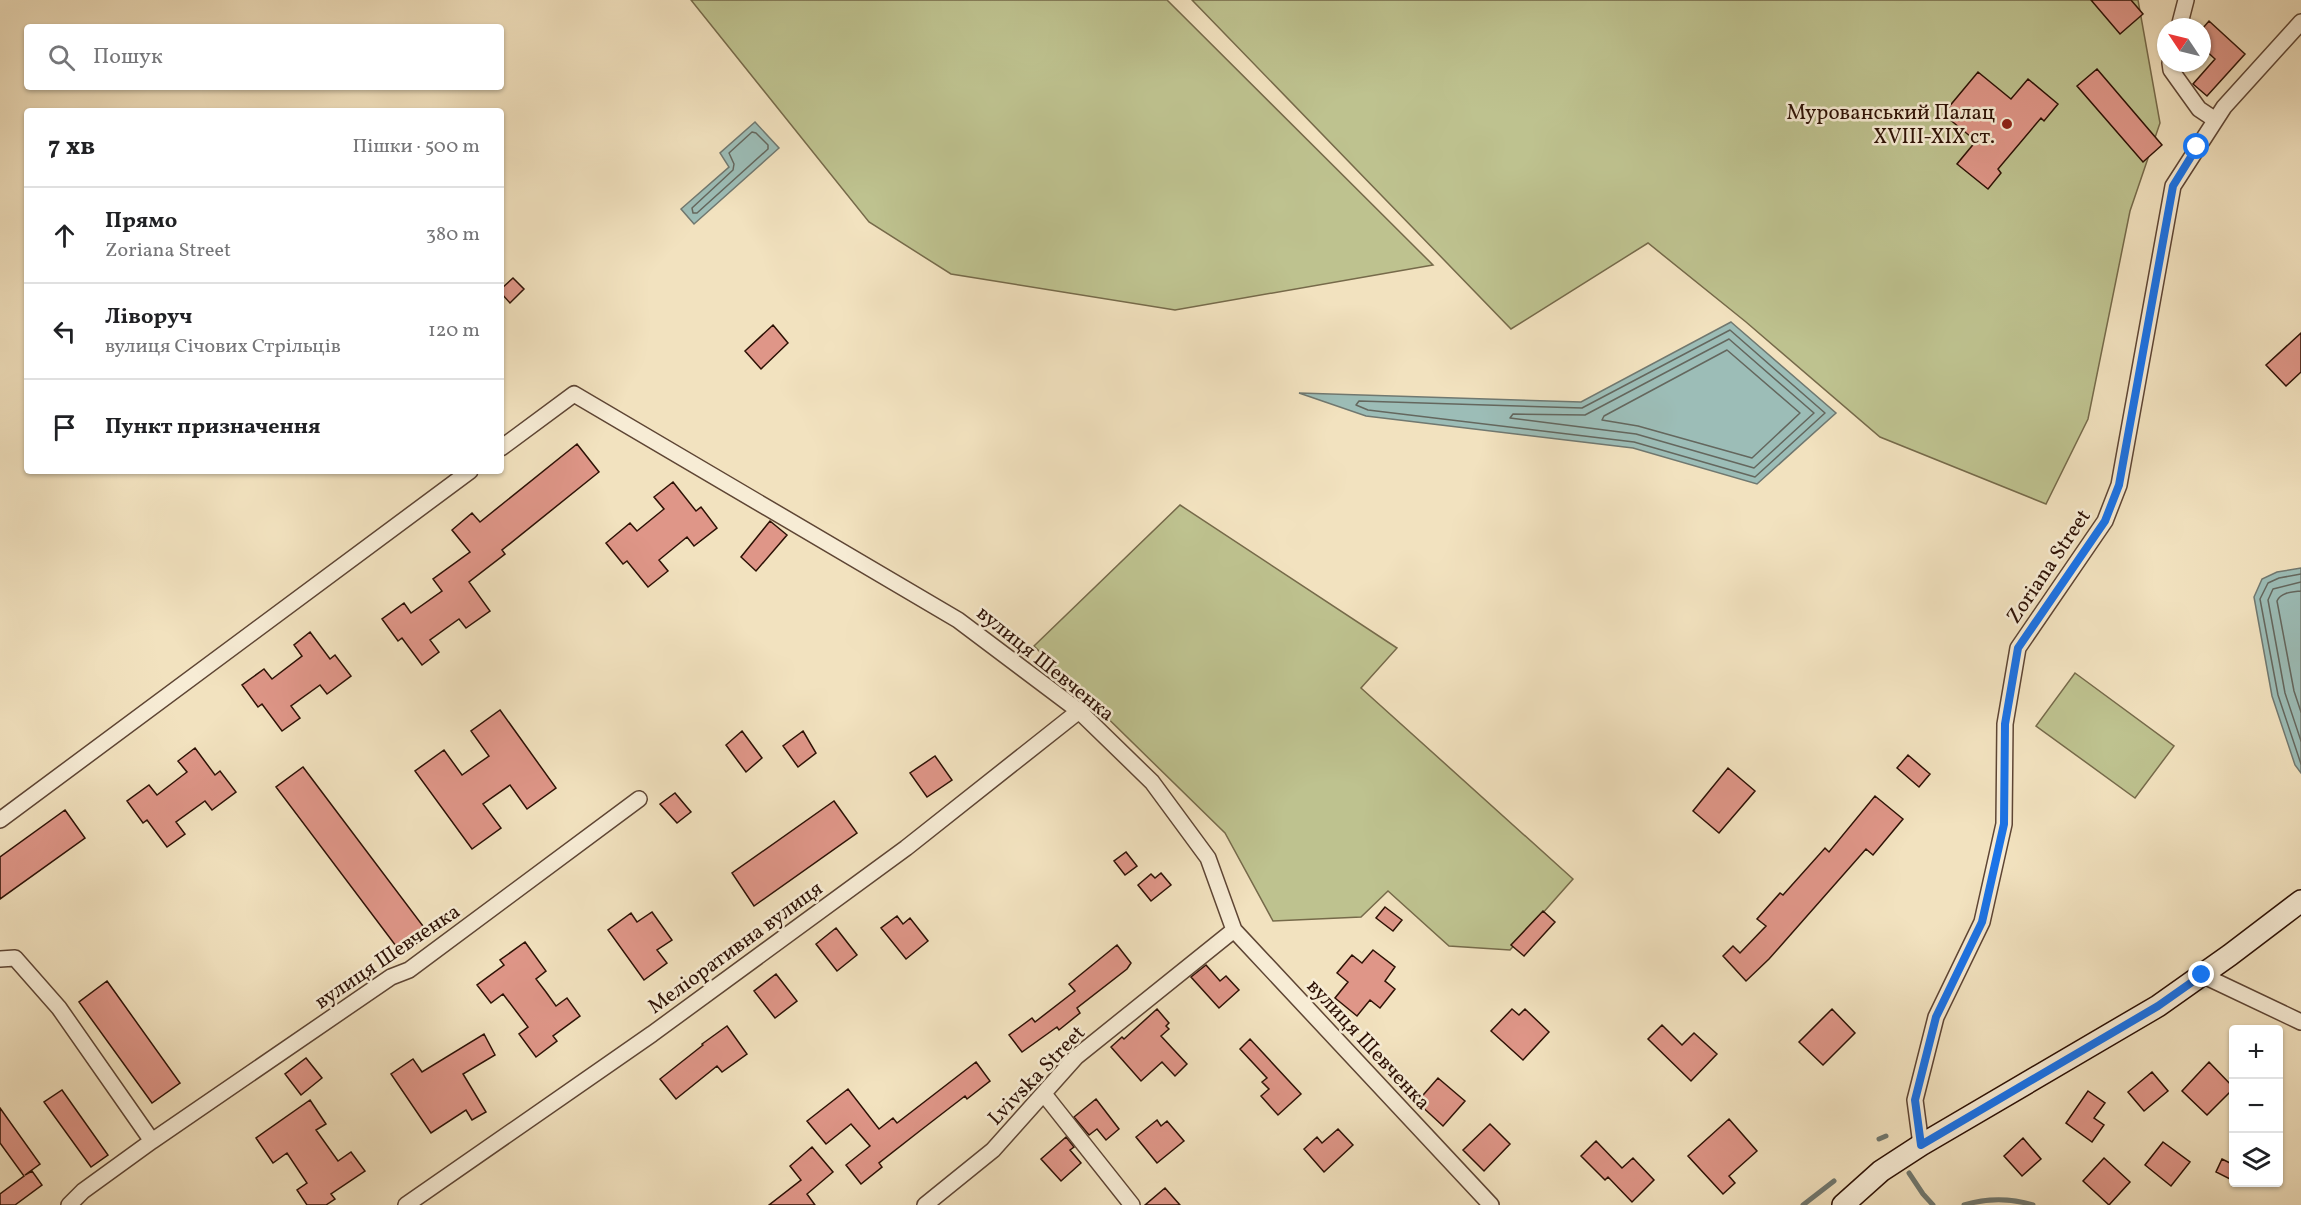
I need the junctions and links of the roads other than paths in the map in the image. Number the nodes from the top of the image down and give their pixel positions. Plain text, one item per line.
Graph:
1 (2186, 0) edge
2 (2181, 18) edge
3 (2300, 25) edge
4 (2172, 72) edge
5 (2214, 119) junction
6 (504, 446) edge
7 (466, 474) edge
8 (1079, 711) junction
9 (639, 799) dead end
10 (0, 820) edge
11 (2301, 901) edge
12 (1234, 930) junction
13 (0, 959) edge
14 (2202, 975) junction
15 (2301, 1022) edge
16 (1044, 1094) junction
17 (152, 1141) junction
18 (1921, 1145) junction
19 (69, 1205) edge
20 (406, 1205) edge
21 (925, 1205) edge
22 (1132, 1205) edge
23 (1491, 1205) edge
24 (1843, 1205) edge

1 - 2 street
3 - 5 street, Zoriana Street
4 - 5 street
5 - 18 street, Zoriana Street
6 - 8 street, вулиця Шевченка
7 - 10 street
8 - 12 street, вулиця Шевченка
8 - 20 street, Меліоративна вулиця
9 - 17 street, вулиця Шевченка
11 - 14 street
12 - 16 street, Lvivska Street
12 - 23 street, вулиця Шевченка
13 - 17 street
14 - 15 street
14 - 18 street
16 - 21 street, Lvivska Street
16 - 22 street
17 - 19 street, вулиця Шевченка
18 - 24 street

